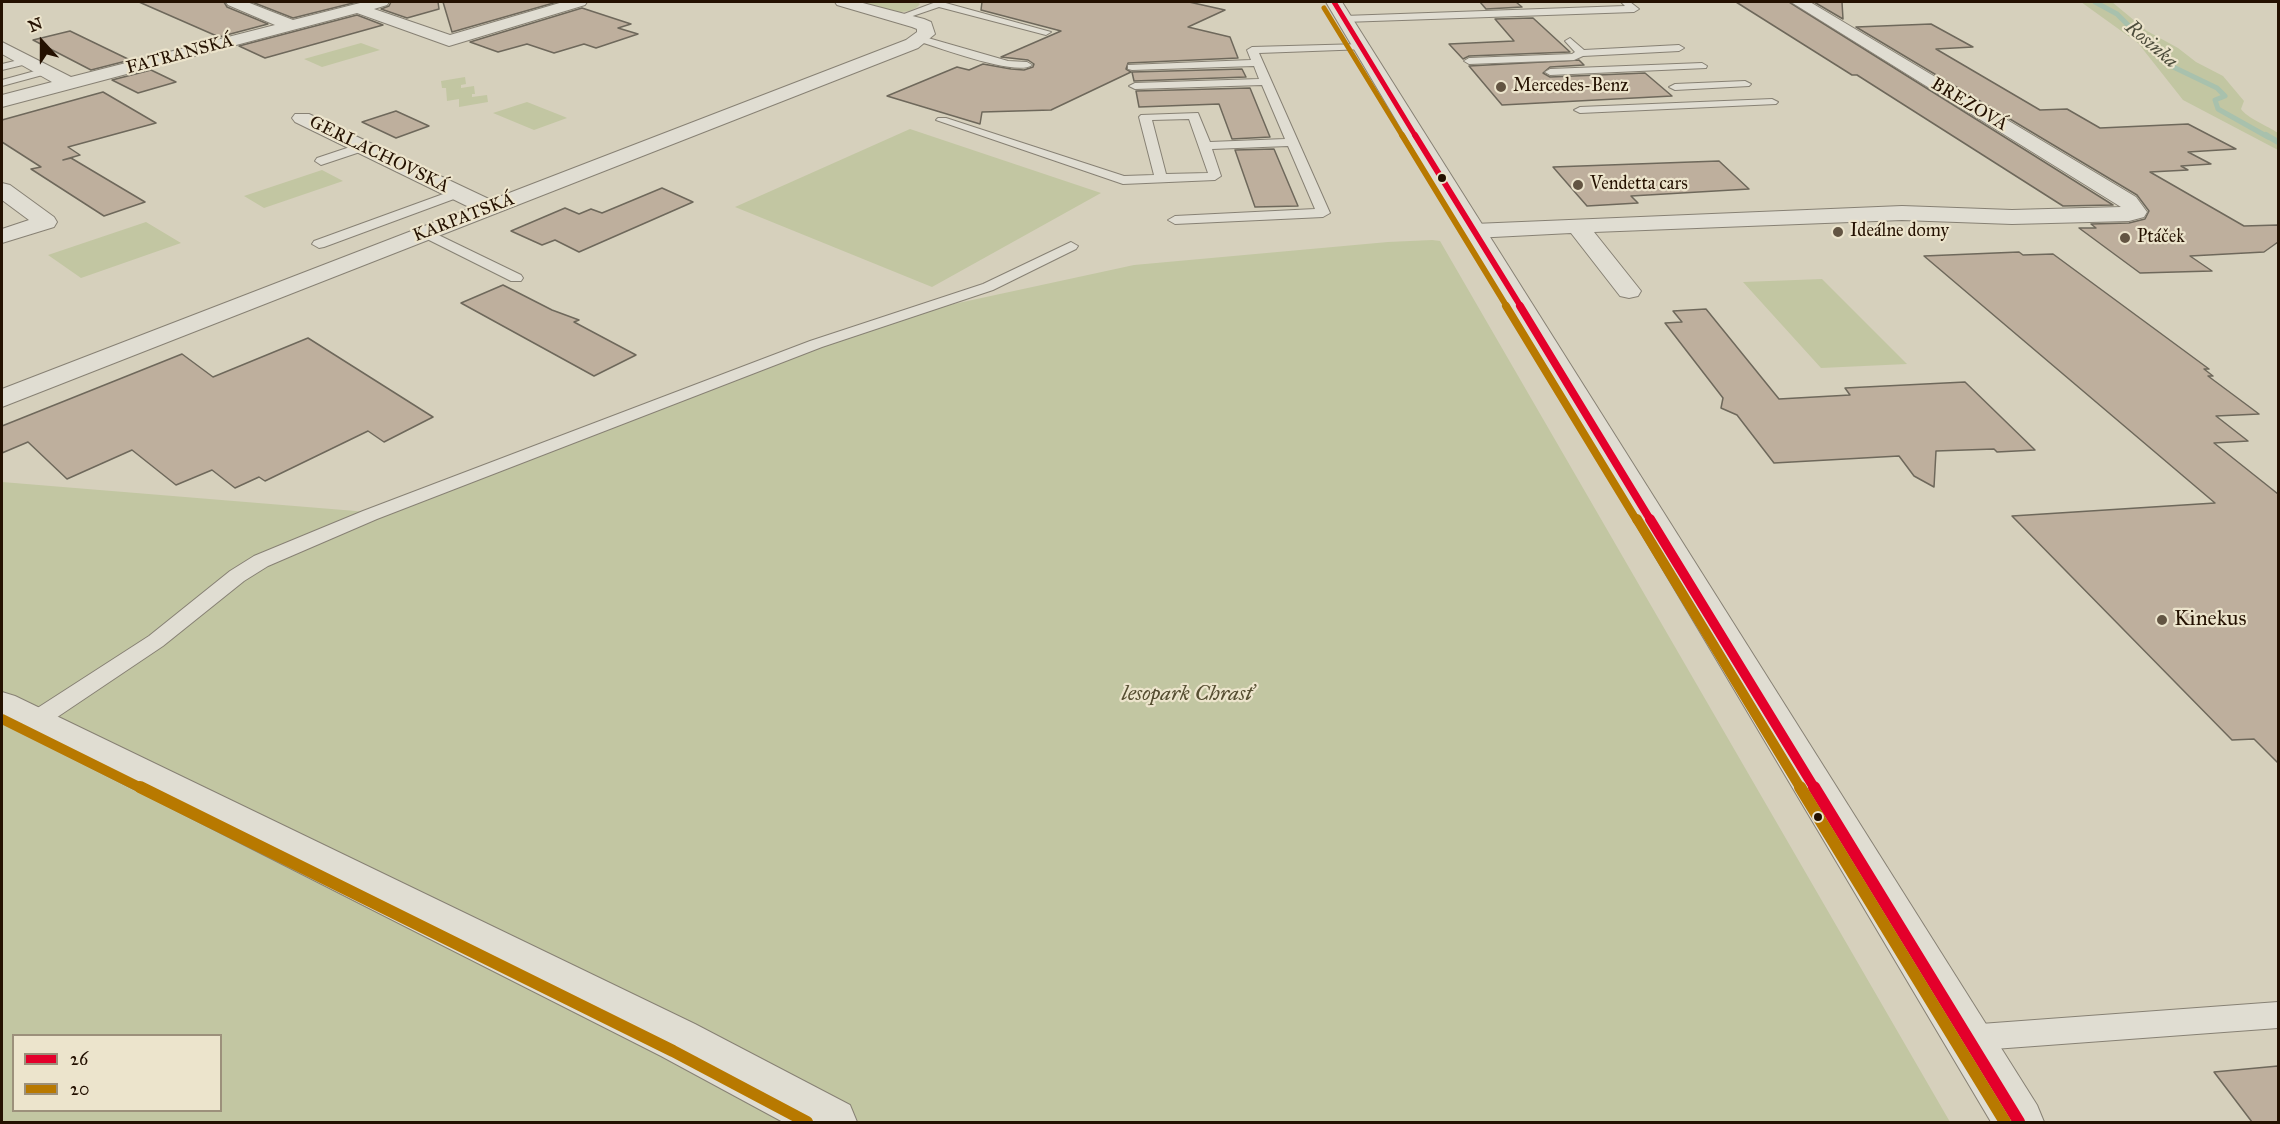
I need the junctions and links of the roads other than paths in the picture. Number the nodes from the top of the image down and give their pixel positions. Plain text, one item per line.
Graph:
1 (234, 2) edge
2 (381, 2) edge
3 (843, 2) edge
4 (1454, 2) edge
5 (1544, 2) edge
6 (1625, 2) edge
7 (1799, 2) edge
8 (579, 3) edge
9 (357, 8) junction
10 (1339, 10) edge
11 (1554, 11) junction
12 (1466, 15) junction
13 (901, 18) junction
14 (291, 26) junction
15 (1046, 32) dead end
16 (923, 37) junction
17 (1245, 38) dead end
18 (1570, 41) dead end
19 (1362, 47) junction
20 (1679, 48) dead end
21 (1252, 50) junction
22 (1581, 53) junction
23 (3, 54) edge
24 (1469, 61) dead end
25 (1258, 63) junction
26 (1027, 65) dead end
27 (1702, 66) dead end
28 (1132, 67) dead end
29 (1652, 68) junction
30 (46, 71) junction
31 (1550, 72) dead end
32 (2, 82) edge
33 (1266, 82) junction
34 (69, 84) junction
35 (1745, 84) dead end
36 (1135, 86) dead end
37 (1675, 87) junction
38 (2, 101) edge
39 (1772, 102) dead end
40 (1695, 105) junction
41 (1581, 110) dead end
42 (302, 118) dead end
43 (942, 120) dead end
44 (1293, 142) junction
45 (1205, 146) junction
46 (362, 147) junction
47 (321, 161) dead end
48 (1161, 179) junction
49 (2, 190) edge
50 (457, 193) junction
51 (489, 208) junction
52 (1175, 220) dead end
53 (1577, 226) junction
54 (1474, 231) junction
55 (426, 233) junction
56 (2, 236) edge
57 (319, 244) dead end
58 (1071, 246) dead end
59 (516, 278) dead end
60 (1629, 291) dead end
61 (2, 399) edge
62 (17, 714) edge
63 (2278, 1015) edge
64 (1967, 1038) junction
65 (832, 1122) edge
66 (2019, 1122) edge

1 - 14 street
2 - 9 street, FATRANSKÁ
3 - 13 street
4 - 12 lane
5 - 11 lane
6 - 11 lane
7 - 53 street, BREZOVÁ
8 - 9 street
9 - 14 street, FATRANSKÁ
10 - 12 lane
10 - 19 street
11 - 12 lane
13 - 15 lane
13 - 16 street
14 - 34 street, FATRANSKÁ
16 - 26 lane
16 - 51 street, KARPATSKÁ
17 - 21 lane
18 - 22 lane
19 - 21 lane
19 - 54 street
20 - 22 lane
21 - 25 lane
22 - 24 lane
23 - 30 street
25 - 28 lane
25 - 33 lane
27 - 29 lane
29 - 31 lane
29 - 37 lane
30 - 32 lane
30 - 34 street
33 - 36 lane
33 - 44 lane
34 - 38 street, FATRANSKÁ
35 - 37 lane
37 - 40 lane
39 - 40 lane
40 - 41 lane
42 - 46 street, GERLACHOVSKÁ
43 - 48 lane
44 - 45 lane
44 - 52 lane
45 - 48 lane
45 - 48 lane
46 - 47 lane
46 - 50 street, GERLACHOVSKÁ
49 - 56 street
50 - 51 street, GERLACHOVSKÁ
50 - 57 lane
51 - 55 street, KARPATSKÁ
53 - 54 street
53 - 60 street
54 - 64 street
55 - 59 lane
55 - 61 street, KARPATSKÁ
58 - 62 lane
62 - 65 street
63 - 64 lane
64 - 66 street

